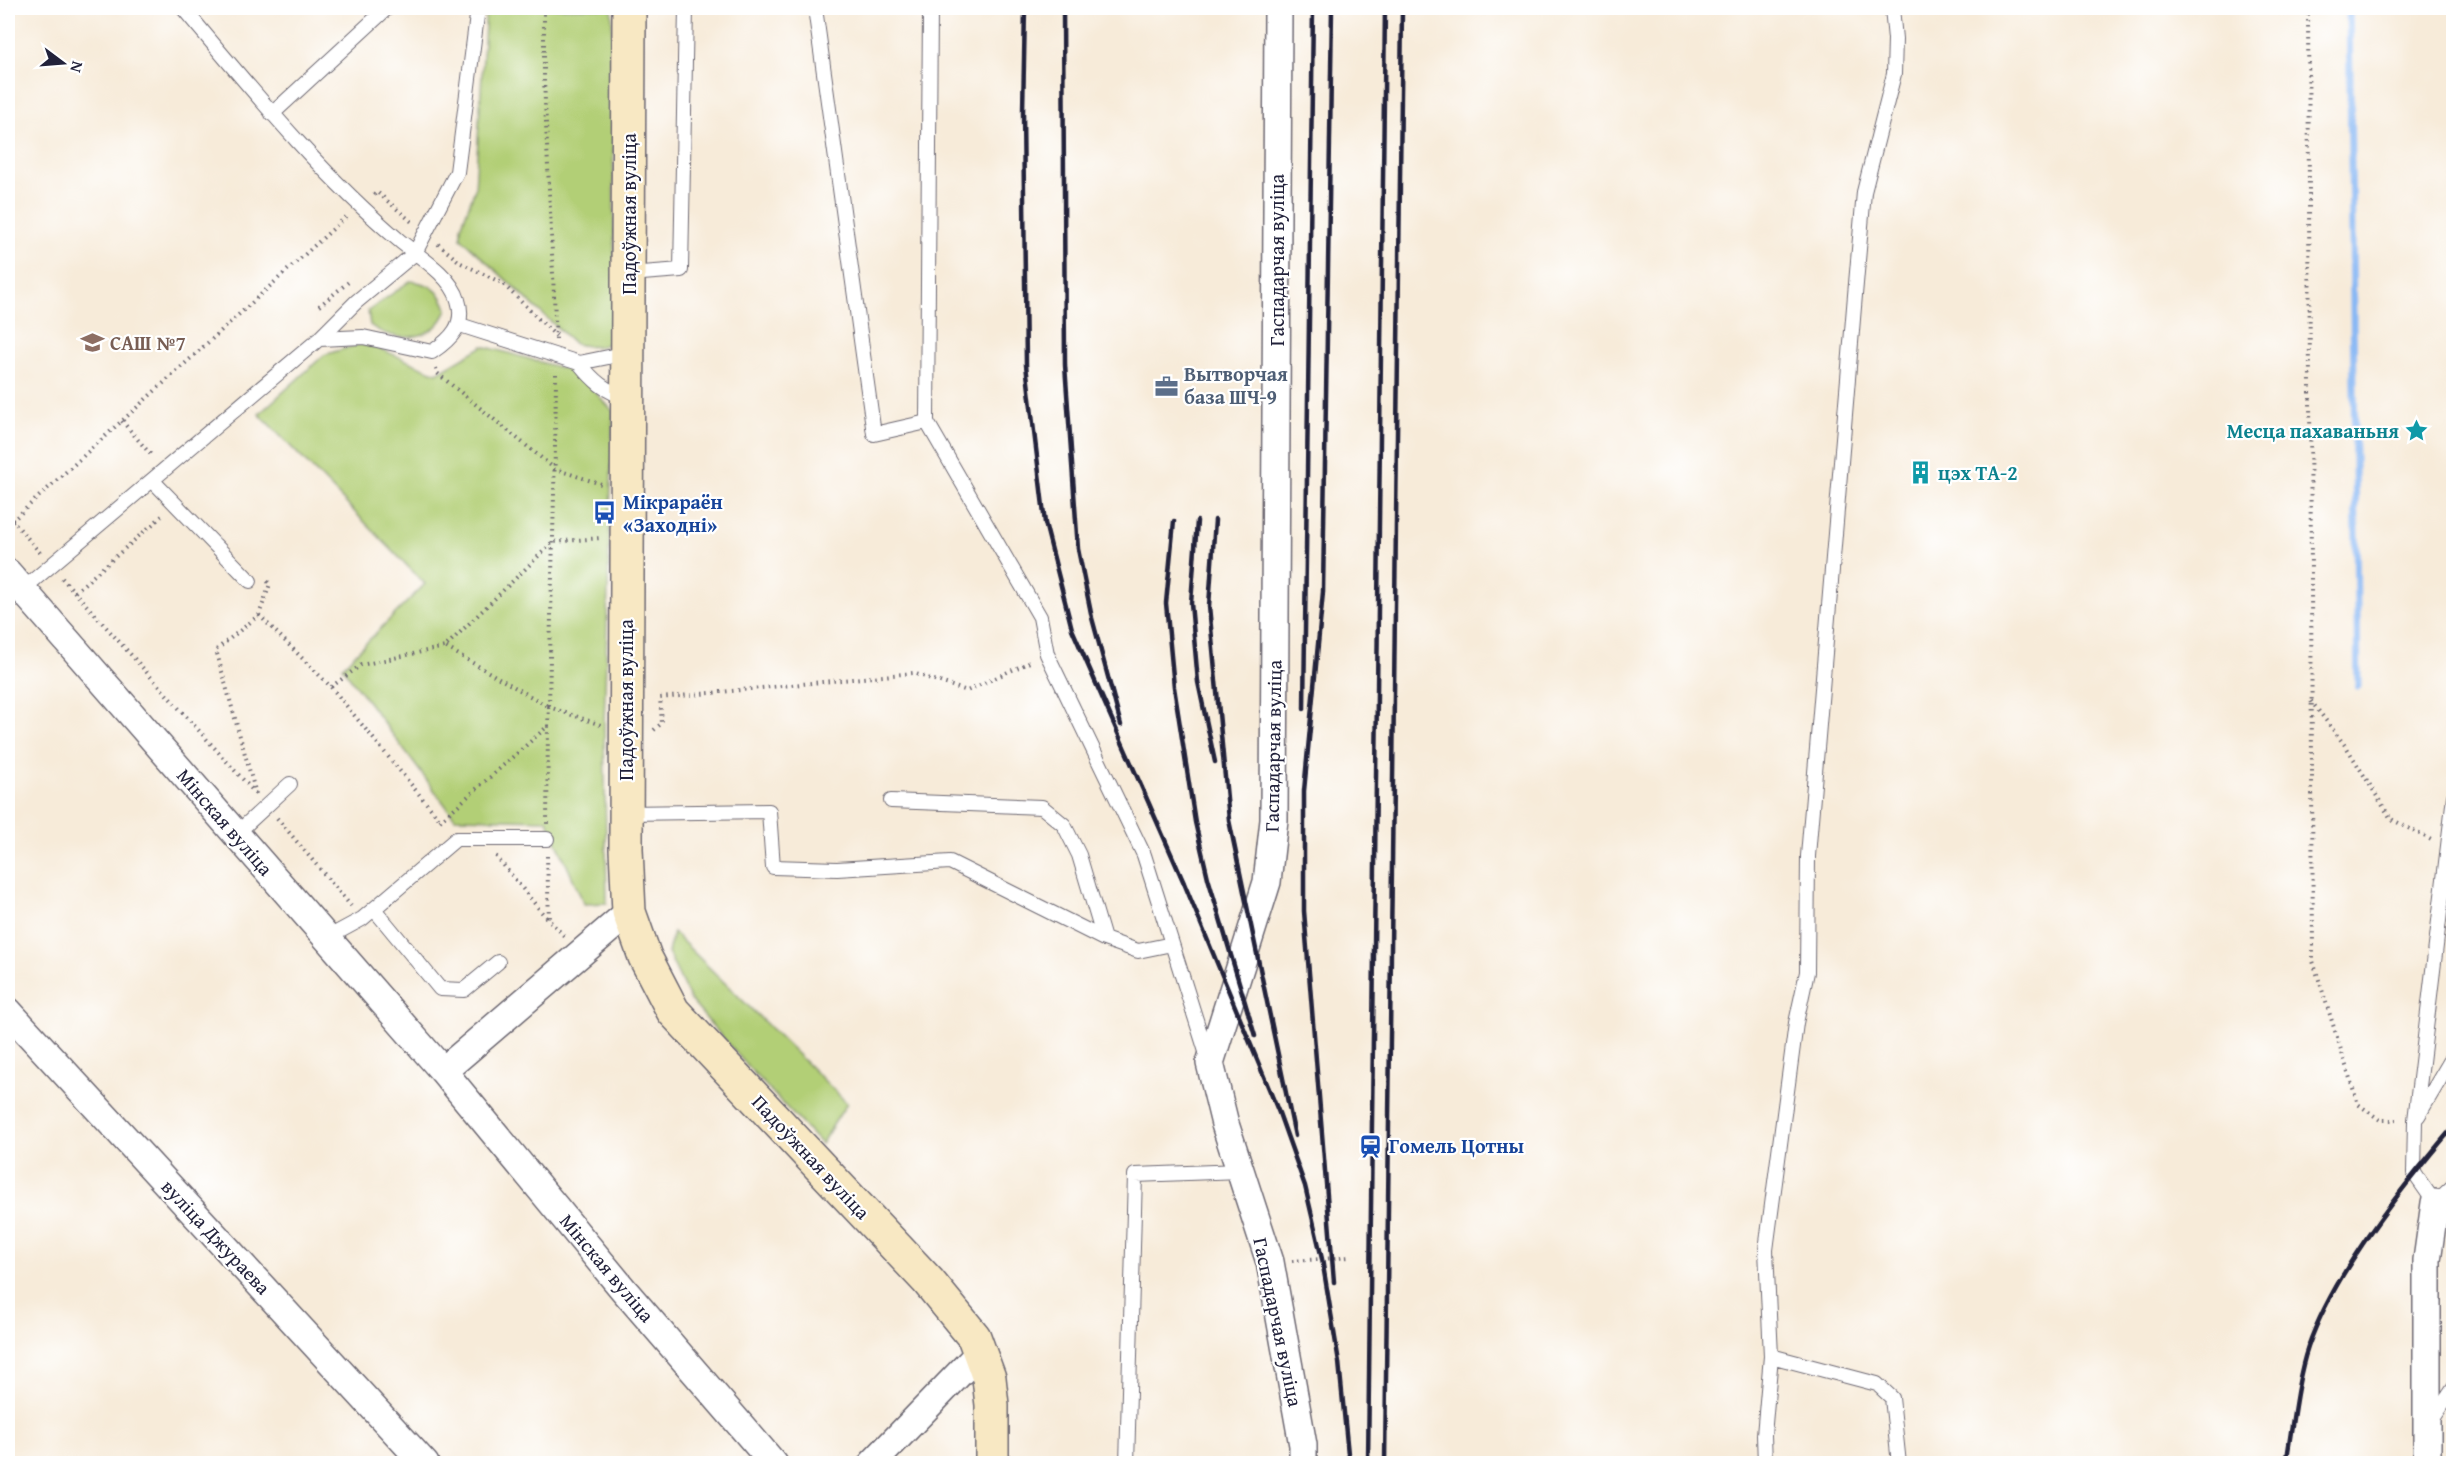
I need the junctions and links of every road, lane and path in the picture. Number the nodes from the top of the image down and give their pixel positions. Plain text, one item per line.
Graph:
1 (183, 8) edge
2 (387, 8) edge
3 (478, 8) edge
4 (544, 8) edge
5 (629, 8) edge
6 (686, 8) edge
7 (815, 8) edge
8 (930, 8) edge
9 (1278, 8) edge
10 (1892, 8) edge
11 (2308, 8) edge
12 (272, 114) junction
13 (358, 206) junction
14 (426, 233) junction
15 (415, 253) junction
16 (629, 274) junction
17 (356, 276) dead end
18 (319, 306) dead end
19 (460, 325) junction
20 (556, 336) junction
21 (319, 339) junction
22 (432, 352) junction
23 (628, 353) junction
24 (555, 357) junction
25 (579, 363) junction
26 (628, 398) junction
27 (122, 421) junction
28 (927, 422) junction
29 (152, 456) dead end
30 (555, 468) junction
31 (153, 482) junction
32 (605, 486) dead end
33 (175, 505) junction
34 (8, 515) edge
35 (12, 521) junction
36 (606, 538) dead end
37 (553, 542) junction
38 (51, 566) junction
39 (250, 581) dead end
40 (15, 582) edge
41 (270, 584) dead end
42 (75, 592) junction
43 (259, 615) junction
44 (445, 647) junction
45 (1047, 654) junction
46 (331, 687) junction
47 (2312, 701) junction
48 (549, 707) junction
49 (548, 726) junction
50 (604, 727) dead end
51 (650, 734) dead end
52 (290, 784) dead end
53 (256, 794) junction
54 (2454, 796) edge
55 (891, 801) dead end
56 (267, 806) junction
57 (626, 813) junction
58 (440, 821) junction
59 (236, 834) junction
60 (456, 839) junction
61 (547, 839) junction
62 (2447, 848) junction
63 (374, 909) junction
64 (629, 912) junction
65 (362, 919) junction
66 (549, 920) junction
67 (327, 938) junction
68 (1104, 939) junction
69 (1172, 945) junction
70 (559, 947) dead end
71 (498, 962) dead end
72 (8, 1011) edge
73 (2454, 1055) edge
74 (1210, 1063) junction
75 (443, 1071) junction
76 (2415, 1120) junction
77 (1240, 1171) junction
78 (2447, 1204) edge
79 (1352, 1257) dead end
80 (1270, 1262) junction
81 (981, 1351) junction
82 (1772, 1356) junction
83 (2454, 1387) edge
84 (2427, 1428) junction
85 (425, 1464) edge
86 (774, 1464) edge
87 (872, 1464) edge
88 (992, 1464) edge
89 (1126, 1464) edge
90 (1303, 1464) edge
91 (1766, 1464) edge
92 (1899, 1464) edge
93 (2427, 1464) edge

1 - 12 lane
2 - 12 lane
3 - 14 lane
4 - 20 path
5 - 16 main road, Падоўжная вуліца
6 - 16 lane
7 - 28 lane
8 - 28 lane
9 - 74 street, Гаспадарчая вуліца
10 - 82 lane
11 - 47 path
12 - 13 lane
13 - 14 path
13 - 15 lane
13 - 27 path
14 - 15 lane
14 - 20 path
15 - 19 lane
15 - 21 lane
16 - 23 main road, Падоўжная вуліца
17 - 18 path
19 - 22 lane
19 - 24 lane
20 - 24 path
21 - 22 lane
21 - 31 lane
22 - 30 path
23 - 25 lane
23 - 26 main road, Падоўжная вуліца
24 - 25 lane
24 - 30 path
25 - 26 lane
26 - 57 main road, Падоўжная вуліца
27 - 29 path
27 - 35 path
28 - 45 lane
30 - 32 path
30 - 37 path
31 - 33 lane
31 - 38 lane
33 - 39 lane
33 - 42 path
34 - 35 path
35 - 38 path
36 - 37 path
37 - 44 path
37 - 48 path
38 - 40 lane
38 - 42 path
40 - 59 street, Мінская вуліца
41 - 43 path
42 - 53 path
43 - 46 path
43 - 53 path
44 - 46 path
44 - 48 path
45 - 51 path
45 - 69 lane
46 - 58 path
47 - 62 path
47 - 76 path
48 - 49 path
48 - 50 path
49 - 58 path
49 - 61 path
52 - 56 lane
53 - 56 path
54 - 62 lane
55 - 68 lane
56 - 59 lane
56 - 65 path
57 - 64 main road, Падоўжная вуліца
57 - 68 lane
58 - 60 path
59 - 67 street, Мінская вуліца
60 - 61 lane
60 - 63 lane
60 - 66 path
61 - 66 path
62 - 76 lane
63 - 65 lane
63 - 71 lane
64 - 75 street
64 - 81 main road, Падоўжная вуліца
65 - 67 lane
66 - 70 path
67 - 75 street, Мінская вуліца
68 - 69 lane
69 - 74 lane
72 - 85 street, вуліца Джураева
73 - 76 lane
74 - 77 street, Гаспадарчая вуліца
75 - 86 street, Мінская вуліца
76 - 78 lane
77 - 80 street, Гаспадарчая вуліца
77 - 89 lane
78 - 84 street
79 - 80 path
80 - 90 street, Гаспадарчая вуліца
81 - 87 street
81 - 88 main road, Падоўжная вуліца
82 - 91 lane
82 - 92 lane
83 - 84 lane
84 - 93 street

